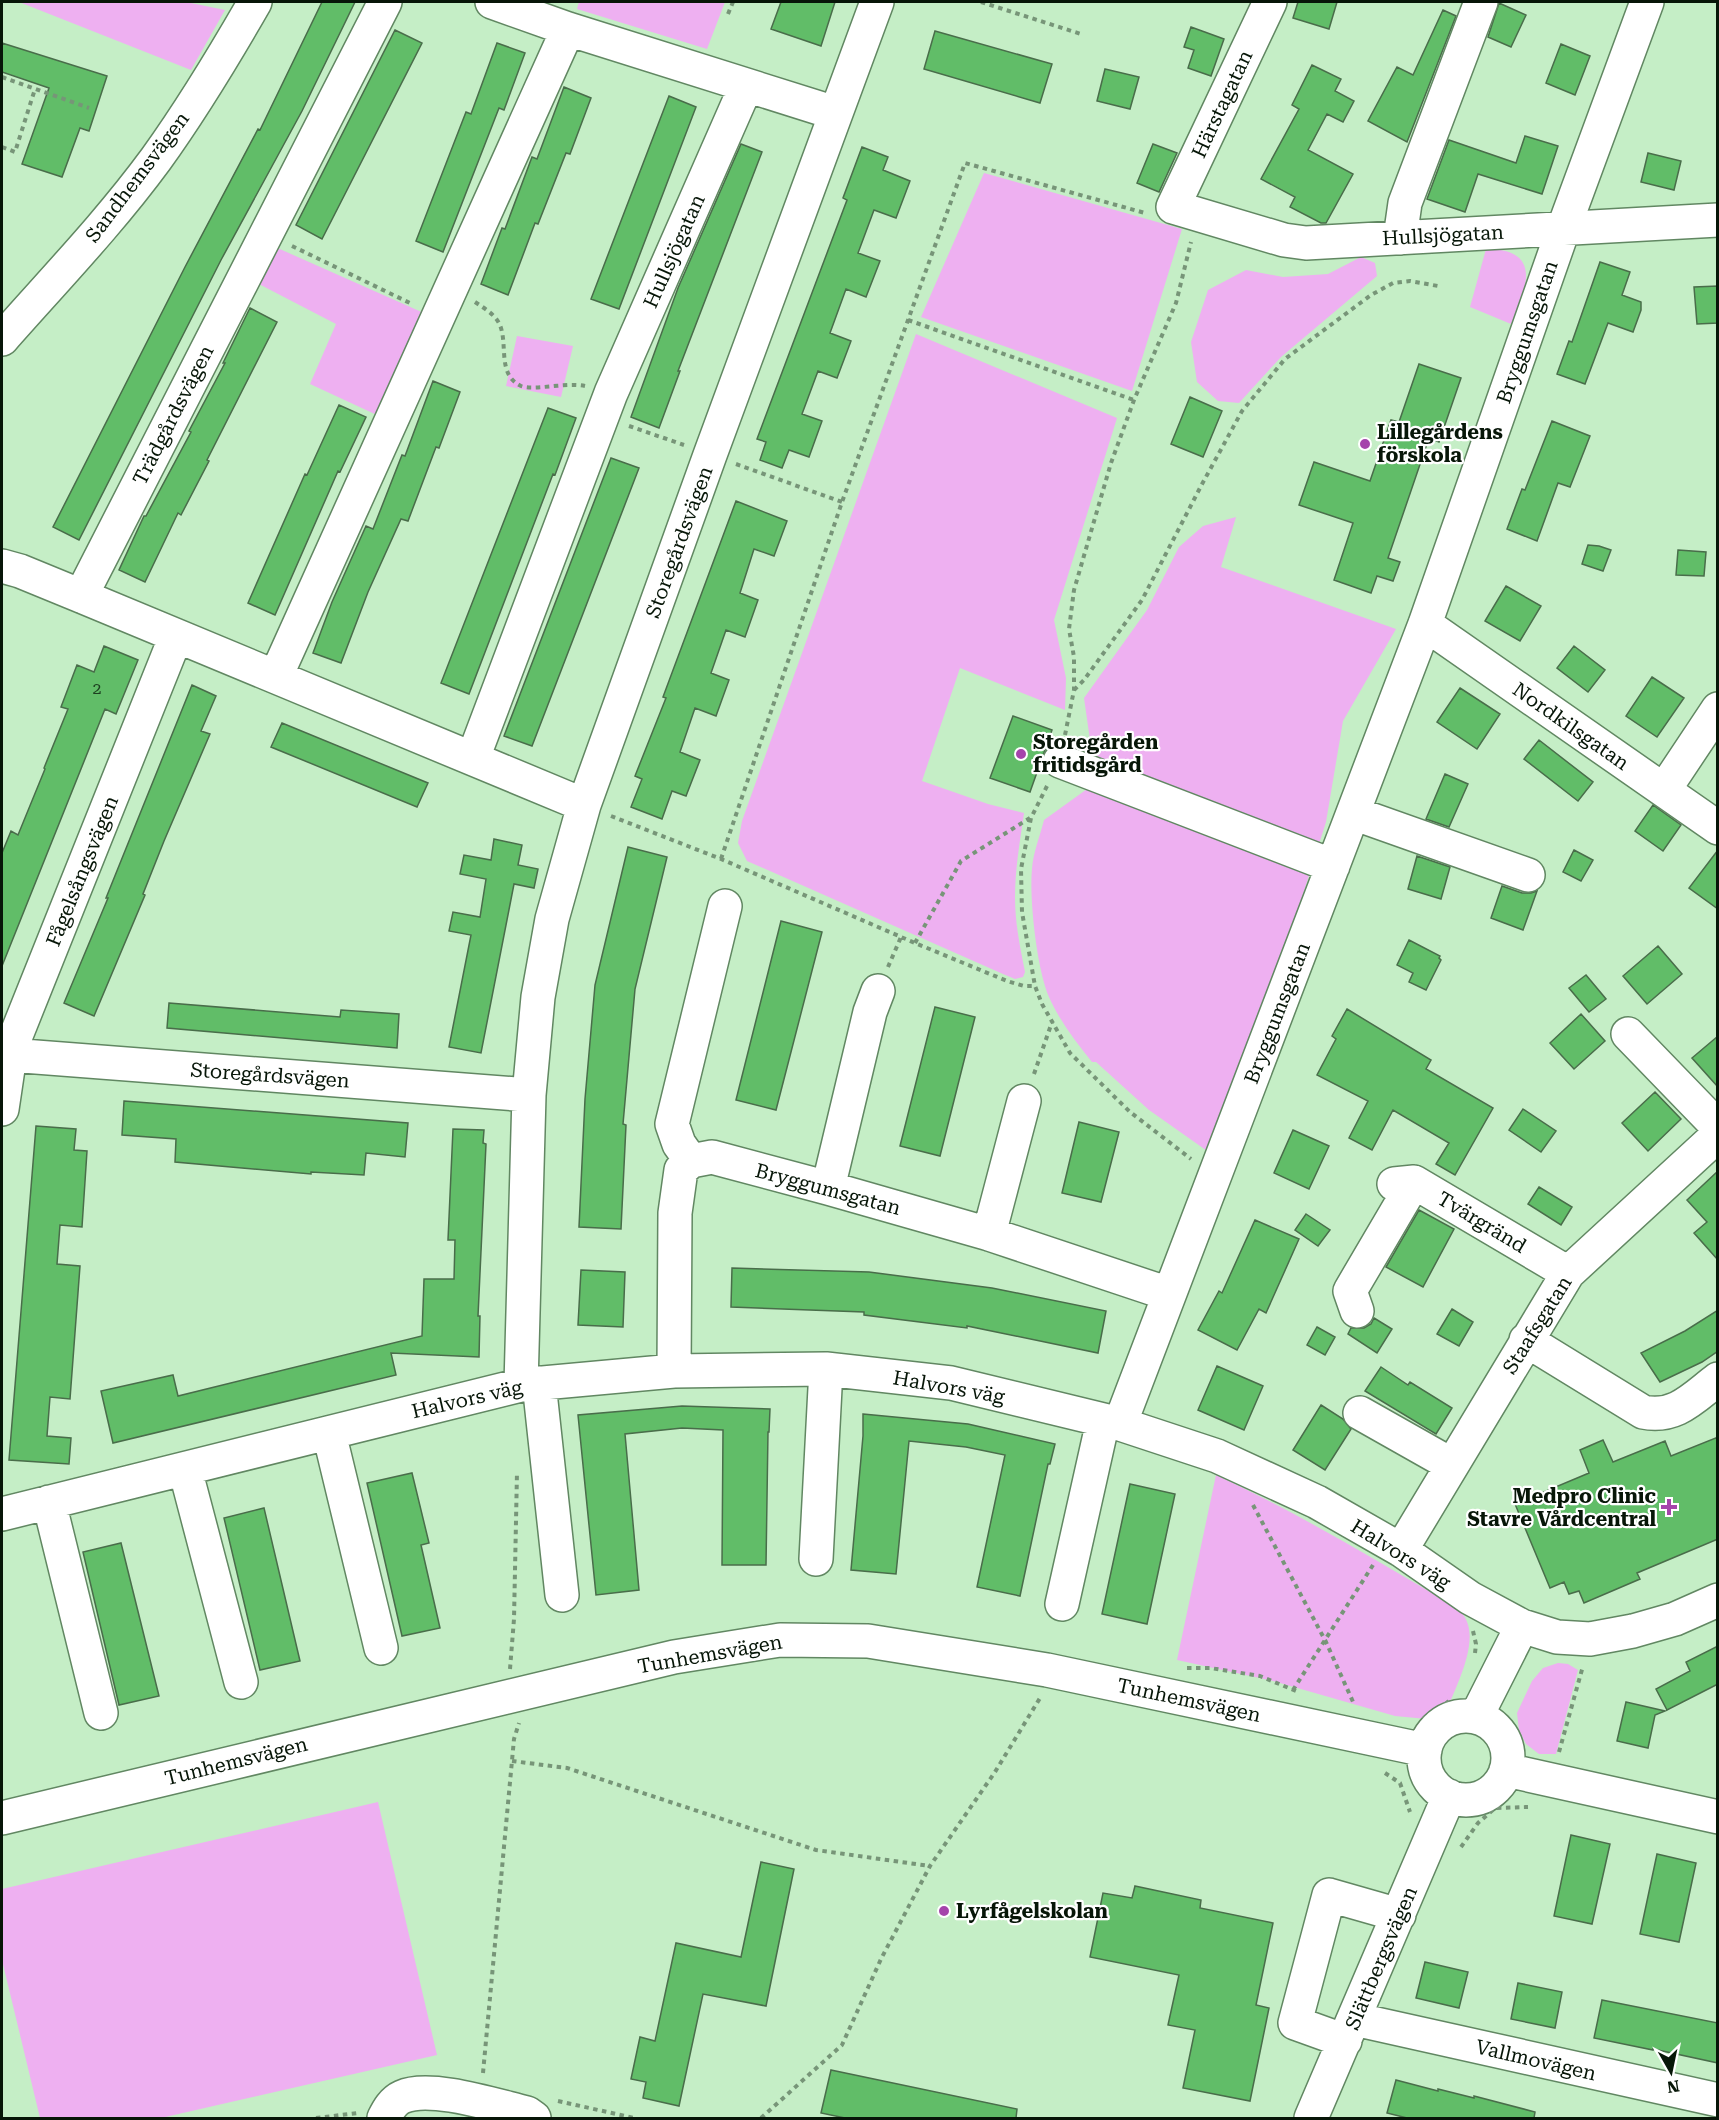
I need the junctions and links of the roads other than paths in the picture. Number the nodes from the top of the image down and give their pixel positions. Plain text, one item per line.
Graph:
1 (255, 2) edge
2 (385, 2) edge
3 (492, 2) edge
4 (877, 2) edge
5 (1270, 2) edge
6 (1481, 2) edge
7 (1647, 2) edge
8 (568, 29) junction
9 (746, 86) junction
10 (835, 113) junction
11 (1162, 211) joint
12 (1718, 220) edge
13 (1564, 227) junction
14 (1400, 238) junction
15 (2, 339) edge
16 (2, 566) edge
17 (81, 596) junction
18 (1425, 624) junction
19 (176, 636) junction
20 (276, 676) junction
21 (1718, 709) edge
22 (473, 758) junction
23 (1060, 760) road end
24 (1664, 790) junction
25 (584, 805) junction
26 (1353, 813) junction
27 (1718, 828) edge
28 (1333, 866) junction
29 (1528, 875) dead end
30 (725, 906) dead end
31 (878, 991) dead end
32 (1628, 1034) dead end
33 (10, 1055) junction
34 (529, 1095) junction
35 (1024, 1101) road end
36 (2, 1109) edge
37 (1718, 1127) edge
38 (1718, 1135) edge
39 (691, 1161) junction
40 (828, 1188) junction
41 (989, 1234) junction
42 (1568, 1273) junction
43 (1169, 1294) junction
44 (1357, 1311) dead end
45 (1526, 1340) junction
46 (826, 1369) junction
47 (674, 1371) junction
48 (1718, 1379) edge
49 (530, 1384) junction
50 (1359, 1413) dead end
51 (1111, 1423) junction
52 (329, 1433) junction
53 (1452, 1465) junction
54 (185, 1469) junction
55 (50, 1502) junction
56 (2, 1514) edge
57 (1390, 1554) junction
58 (816, 1559) dead end
59 (562, 1595) dead end
60 (1718, 1600) edge
61 (1062, 1604) dead end
62 (1522, 1626) junction
63 (381, 1648) dead end
64 (241, 1682) dead end
65 (1465, 1707) junction
66 (101, 1713) dead end
67 (1422, 1736) junction
68 (1506, 1770) junction
69 (1449, 1796) junction
70 (1718, 1817) edge
71 (2, 1818) edge
72 (1399, 1916) junction
73 (1349, 2030) junction
74 (1718, 2100) edge
75 (386, 2114) edge
76 (534, 2118) edge
77 (1311, 2118) edge

1 - 15 street, Sandhemsvägen
2 - 17 street, Trädgårdsvägen
3 - 8 street
4 - 10 street, Storegårdsvägen
5 - 11 street, Härstagatan
6 - 14 street
7 - 13 street, Bryggumsgatan
8 - 9 street
8 - 20 street
9 - 10 street
9 - 22 street, Hullsjögatan
10 - 25 street, Storegårdsvägen
11 - 14 street, Hullsjögatan
12 - 13 street, Hullsjögatan
13 - 14 street, Hullsjögatan
13 - 18 street, Bryggumsgatan
16 - 17 street
17 - 19 street
18 - 24 street, Nordkilsgatan
18 - 26 street, Bryggumsgatan
19 - 20 street
19 - 33 street, Fågelsångsvägen
20 - 22 street
21 - 24 street
22 - 25 street
23 - 28 street
24 - 27 street, Nordkilsgatan
25 - 34 street, Storegårdsvägen
26 - 28 street, Bryggumsgatan
26 - 29 street
28 - 43 street, Bryggumsgatan
30 - 39 street
31 - 40 street
32 - 37 street
33 - 34 street, Storegårdsvägen
33 - 36 street, Fågelsångsvägen
34 - 49 street, Storegårdsvägen
35 - 41 street
38 - 42 street, Staafsgatan
39 - 40 street, Bryggumsgatan
39 - 47 street
40 - 41 street, Bryggumsgatan
41 - 43 street, Bryggumsgatan
42 - 44 street, Tvärgränd
42 - 45 street, Staafsgatan
43 - 51 street, Bryggumsgatan
45 - 48 street
45 - 53 street, Staafsgatan
46 - 47 street, Halvors väg
46 - 51 street, Halvors väg
46 - 58 street
47 - 49 street, Halvors väg
49 - 52 street, Halvors väg
49 - 59 street, Storegårdsvägen
50 - 53 street
51 - 57 street, Halvors väg
51 - 61 street, Bryggumsgatan
52 - 54 street, Halvors väg
52 - 63 street
53 - 57 street, Staafsgatan
54 - 55 street, Halvors väg
54 - 64 street
55 - 56 street, Halvors väg
55 - 66 street
57 - 62 street, Halvors väg
60 - 62 street
62 - 65 street
65 - 67 street
65 - 68 street
67 - 69 street
67 - 71 street, Tunhemsvägen
68 - 69 street
68 - 70 street
69 - 72 street, Slättbergsvägen
72 - 73 street, Slättbergsvägen
72 - 73 street, Vallmovägen
73 - 74 street, Vallmovägen
73 - 77 street, Slättbergsvägen
75 - 76 street

